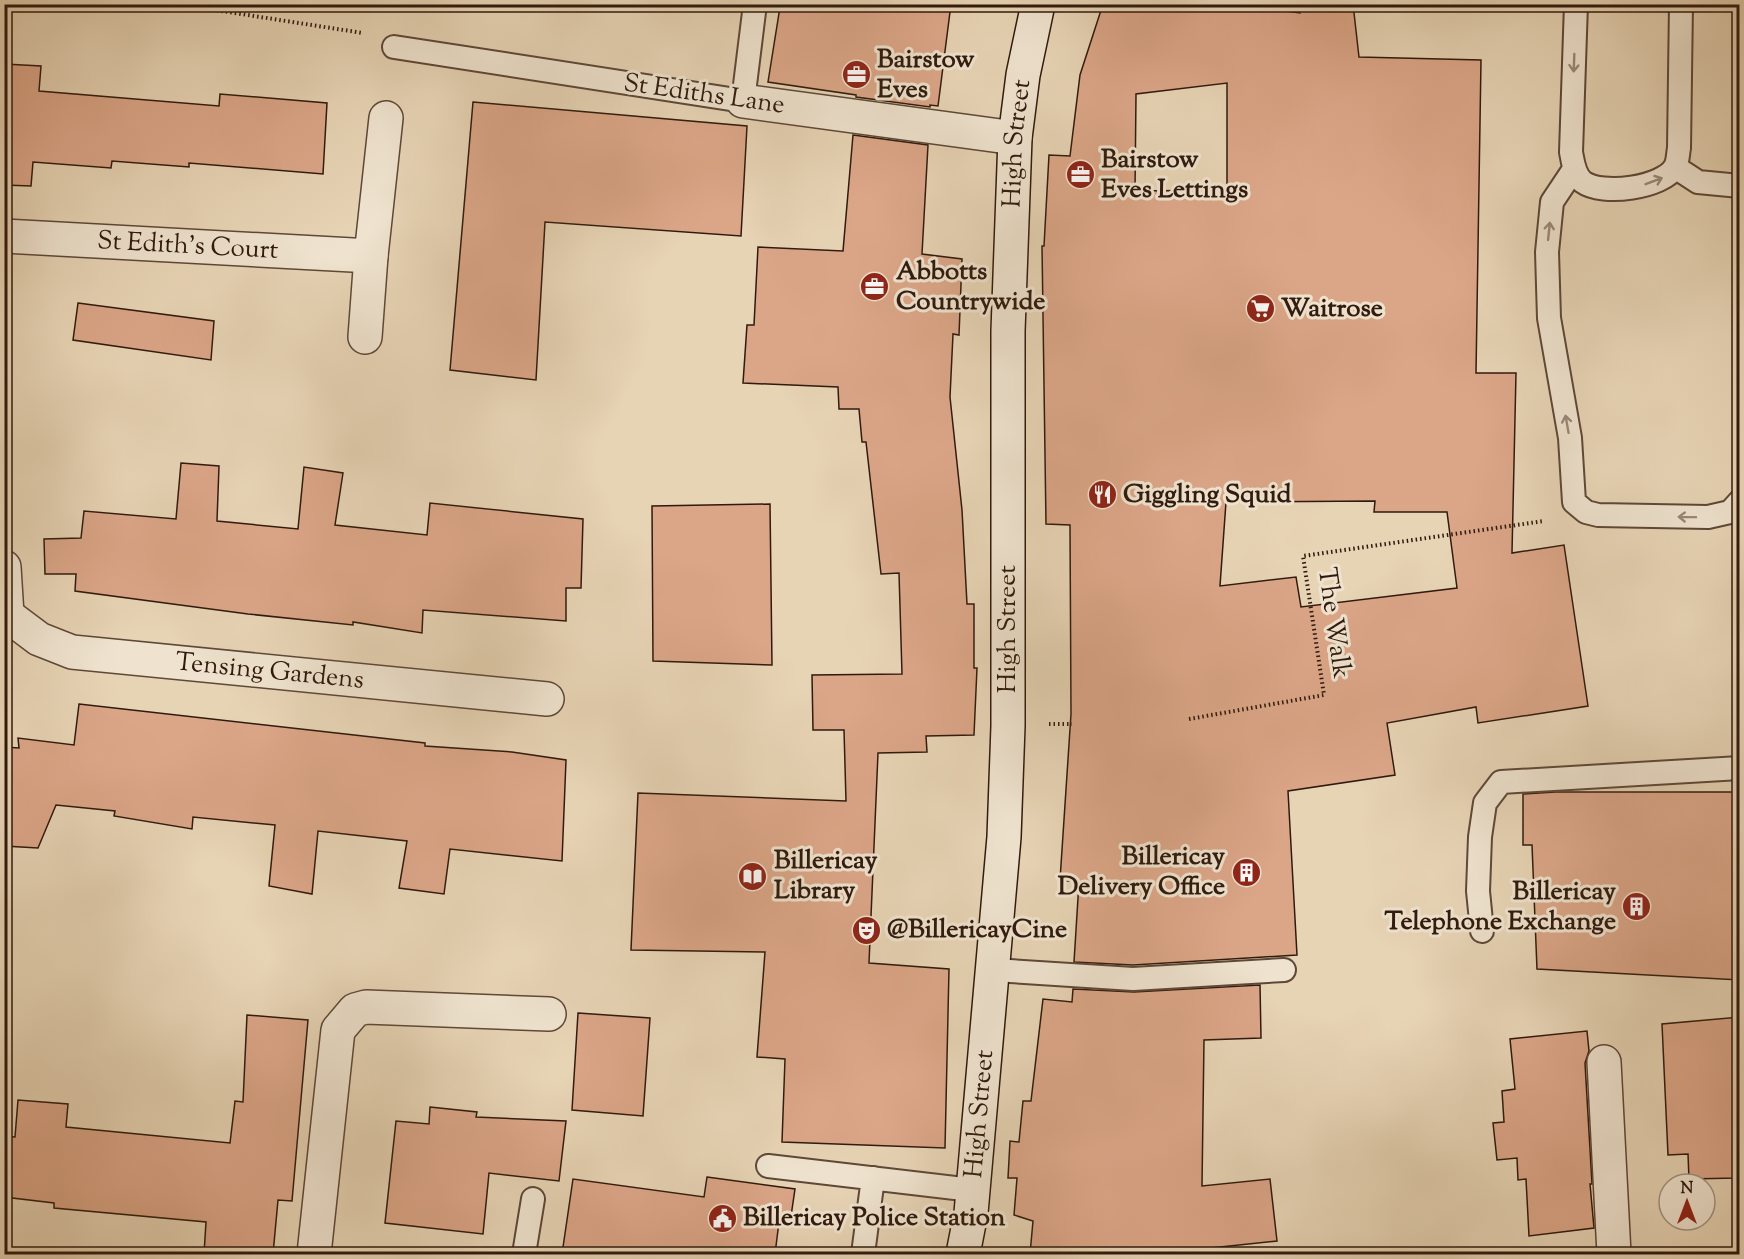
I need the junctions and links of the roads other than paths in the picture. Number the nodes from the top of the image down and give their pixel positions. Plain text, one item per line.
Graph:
1 (755, 4) edge
2 (1038, 4) edge
3 (1576, 4) edge
4 (1681, 4) edge
5 (394, 47) road end
6 (743, 101) junction
7 (386, 118) dead end
8 (1015, 138) junction
9 (1676, 167) junction
10 (1574, 169) junction
11 (1740, 186) edge
12 (4, 236) edge
13 (371, 256) junction
14 (366, 337) dead end
15 (1740, 501) edge
16 (4, 567) edge
17 (6, 617) edge
18 (547, 699) dead end
19 (1740, 768) edge
20 (1482, 931) dead end
21 (994, 970) junction
22 (1284, 970) dead end
23 (549, 1014) dead end
24 (1604, 1062) dead end
25 (768, 1166) dead end
26 (873, 1178) junction
27 (972, 1190) junction
28 (533, 1199) dead end
29 (314, 1254) edge
30 (524, 1254) edge
31 (863, 1254) edge
32 (963, 1254) edge
33 (1614, 1254) edge

1 - 6 lane
2 - 8 street, High Street
3 -> 10 lane
4 - 9 lane
5 - 6 lane, St Ediths Lane
6 - 8 street, St Ediths Lane
7 - 13 street
8 - 21 street, High Street
10 -> 9 lane
9 - 11 lane
15 -> 10 lane
12 - 13 street, St Edith's Court
13 - 14 street
16 - 17 street
17 - 18 street, Tensing Gardens
19 - 20 lane
21 - 22 lane
21 - 27 street, High Street
23 - 29 street
24 - 33 street
25 - 26 lane
26 - 27 lane
26 - 31 lane
27 - 32 street, High Street
28 - 30 lane

